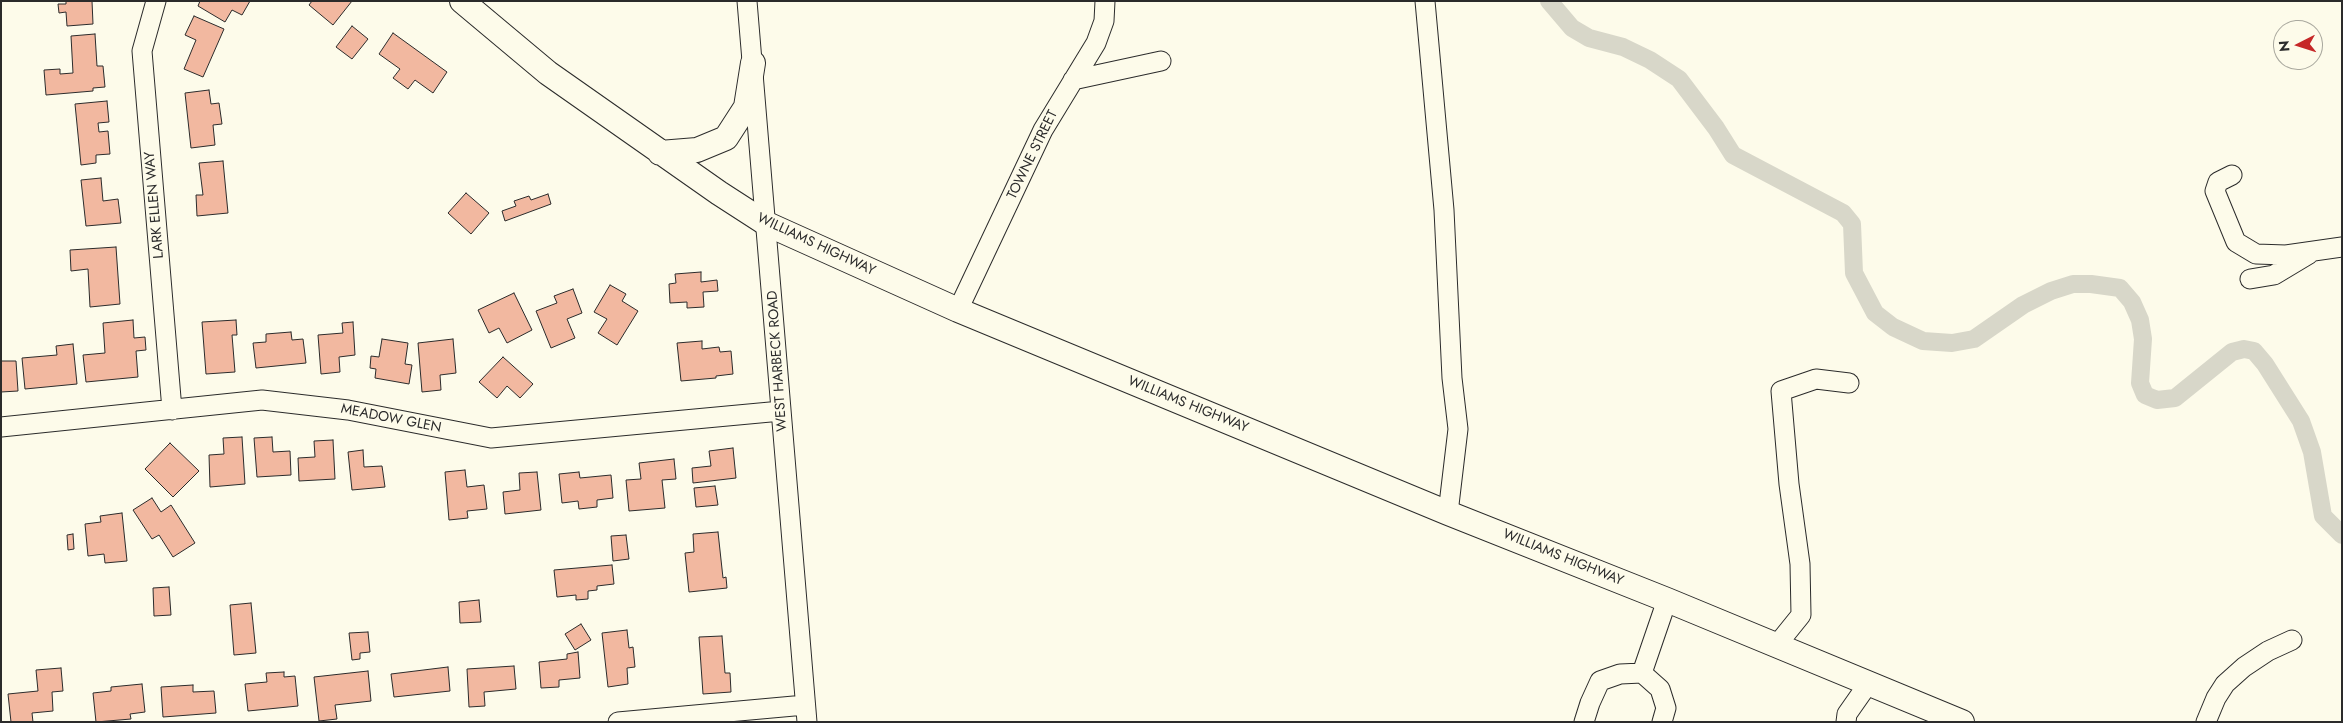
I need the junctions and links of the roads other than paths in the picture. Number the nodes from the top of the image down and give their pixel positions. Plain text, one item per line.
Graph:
1 (156, 1) edge
2 (747, 1) edge
3 (1106, 1) edge
4 (1425, 1) edge
5 (468, 3) edge
6 (1160, 60) dead end
7 (753, 63) junction
8 (1073, 80) junction
9 (660, 153) junction
10 (2232, 175) dead end
11 (767, 224) junction
12 (2342, 247) edge
13 (2314, 251) junction
14 (2250, 279) dead end
15 (958, 310) junction
16 (1849, 383) dead end
17 (172, 410) junction
18 (781, 411) junction
19 (1, 426) edge
20 (1448, 513) junction
21 (1667, 600) junction
22 (2292, 640) dead end
23 (1776, 646) junction
24 (1642, 672) junction
25 (1868, 684) junction
26 (806, 713) edge
27 (618, 722) edge
28 (1584, 722) edge
29 (1662, 722) edge
30 (1846, 722) edge
31 (1962, 722) edge
32 (2206, 722) edge

1 - 17 street, LARK ELLEN WAY
2 - 7 street, WEST HARBECK ROAD
3 - 8 street, TOWNE STREET
4 - 20 street
5 - 9 main road, WILLIAMS HIGHWAY
6 - 8 street
7 - 9 main road
7 - 11 street, WEST HARBECK ROAD
8 - 15 street, TOWNE STREET
9 - 11 main road, WILLIAMS HIGHWAY
10 - 13 street
11 - 15 main road, WILLIAMS HIGHWAY
11 - 18 street, WEST HARBECK ROAD
12 - 13 street
13 - 14 street
15 - 20 main road, WILLIAMS HIGHWAY
16 - 23 street
17 - 18 street, MEADOW GLEN
17 - 19 street, MEADOW GLEN
18 - 26 street, WEST HARBECK ROAD
20 - 21 main road, WILLIAMS HIGHWAY
21 - 23 main road, WILLIAMS HIGHWAY
21 - 24 street
22 - 32 street
23 - 25 main road, WILLIAMS HIGHWAY
24 - 28 street
24 - 29 street
25 - 30 street
25 - 31 main road, WILLIAMS HIGHWAY
26 - 27 street

